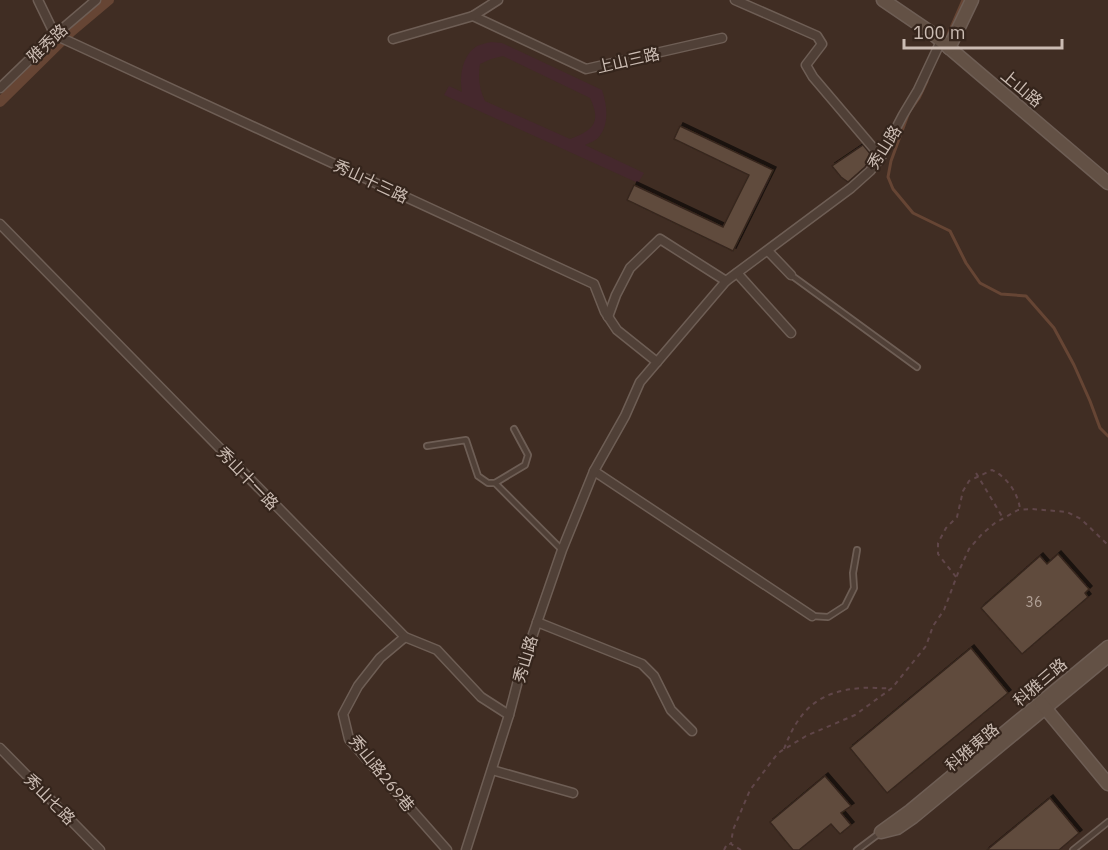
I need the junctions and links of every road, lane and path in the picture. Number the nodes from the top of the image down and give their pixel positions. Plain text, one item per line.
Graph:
1 (38, 0) edge
2 (96, 0) edge
3 (498, 0) edge
4 (735, 0) edge
5 (883, 0) edge
6 (972, 0) edge
7 (473, 16) junction
8 (55, 35) junction
9 (722, 38) dead end
10 (393, 39) dead end
11 (945, 44) junction
12 (0, 88) edge
13 (881, 157) junction
14 (1108, 183) edge
15 (0, 224) edge
16 (768, 251) junction
17 (737, 273) junction
18 (791, 275) joint
19 (726, 281) junction
20 (608, 317) junction
21 (791, 333) dead end
22 (657, 362) junction
23 (917, 367) dead end
24 (514, 429) dead end
25 (427, 446) dead end
26 (594, 471) junction
27 (976, 473) dead end
28 (978, 477) junction
29 (495, 483) junction
30 (1020, 509) junction
31 (1003, 518) junction
32 (1108, 545) edge
33 (562, 550) junction
34 (857, 550) dead end
35 (956, 577) junction
36 (812, 616) joint
37 (537, 622) junction
38 (405, 637) junction
39 (1108, 647) edge
40 (1108, 656) edge
41 (892, 688) junction
42 (1043, 706) junction
43 (509, 715) junction
44 (692, 731) dead end
45 (0, 748) edge
46 (784, 749) junction
47 (492, 770) junction
48 (1108, 784) edge
49 (573, 793) dead end
50 (1108, 822) edge
51 (881, 832) junction
52 (731, 844) junction
53 (100, 850) edge
54 (447, 850) edge
55 (466, 850) edge
56 (724, 850) edge
57 (741, 850) edge
58 (857, 850) edge
59 (1073, 850) edge

1 - 8 street
2 - 8 street, 雅秀路
3 - 7 street
4 - 13 street
5 - 11 street, 上山路
6 - 11 street
7 - 9 street, 上山三路
7 - 10 street
8 - 12 street, 雅秀路
8 - 20 street, 秀山十三路
11 - 13 street, 秀山路
11 - 14 street, 上山路
13 - 16 street, 秀山路
15 - 38 street, 秀山十一路
16 - 17 street, 秀山路
16 - 18 street
17 - 19 street, 秀山路
17 - 21 street
18 - 23 lane
19 - 20 street
19 - 22 street, 秀山路
20 - 22 street, 秀山十三路
22 - 26 street, 秀山路
24 - 29 lane
25 - 29 lane
26 - 33 street, 秀山路
26 - 36 street
27 - 28 path
28 - 30 path
28 - 31 path
28 - 35 path
29 - 33 lane
30 - 31 path
30 - 32 path
31 - 35 path
33 - 37 street, 秀山路
34 - 36 lane
35 - 41 path
37 - 43 street, 秀山路
37 - 44 street
38 - 43 street, 秀山十一路
38 - 54 street, 秀山路269巷
39 - 42 street, 科雅三路
40 - 42 street, 科雅東路
41 - 46 path
41 - 46 path
42 - 48 street
42 - 51 street, 科雅三路
42 - 51 street, 科雅東路
43 - 47 street, 秀山路
45 - 53 street, 秀山七路
46 - 52 path
47 - 49 street
47 - 55 street, 秀山路
50 - 59 lane
51 - 58 lane
52 - 56 path
52 - 57 path

